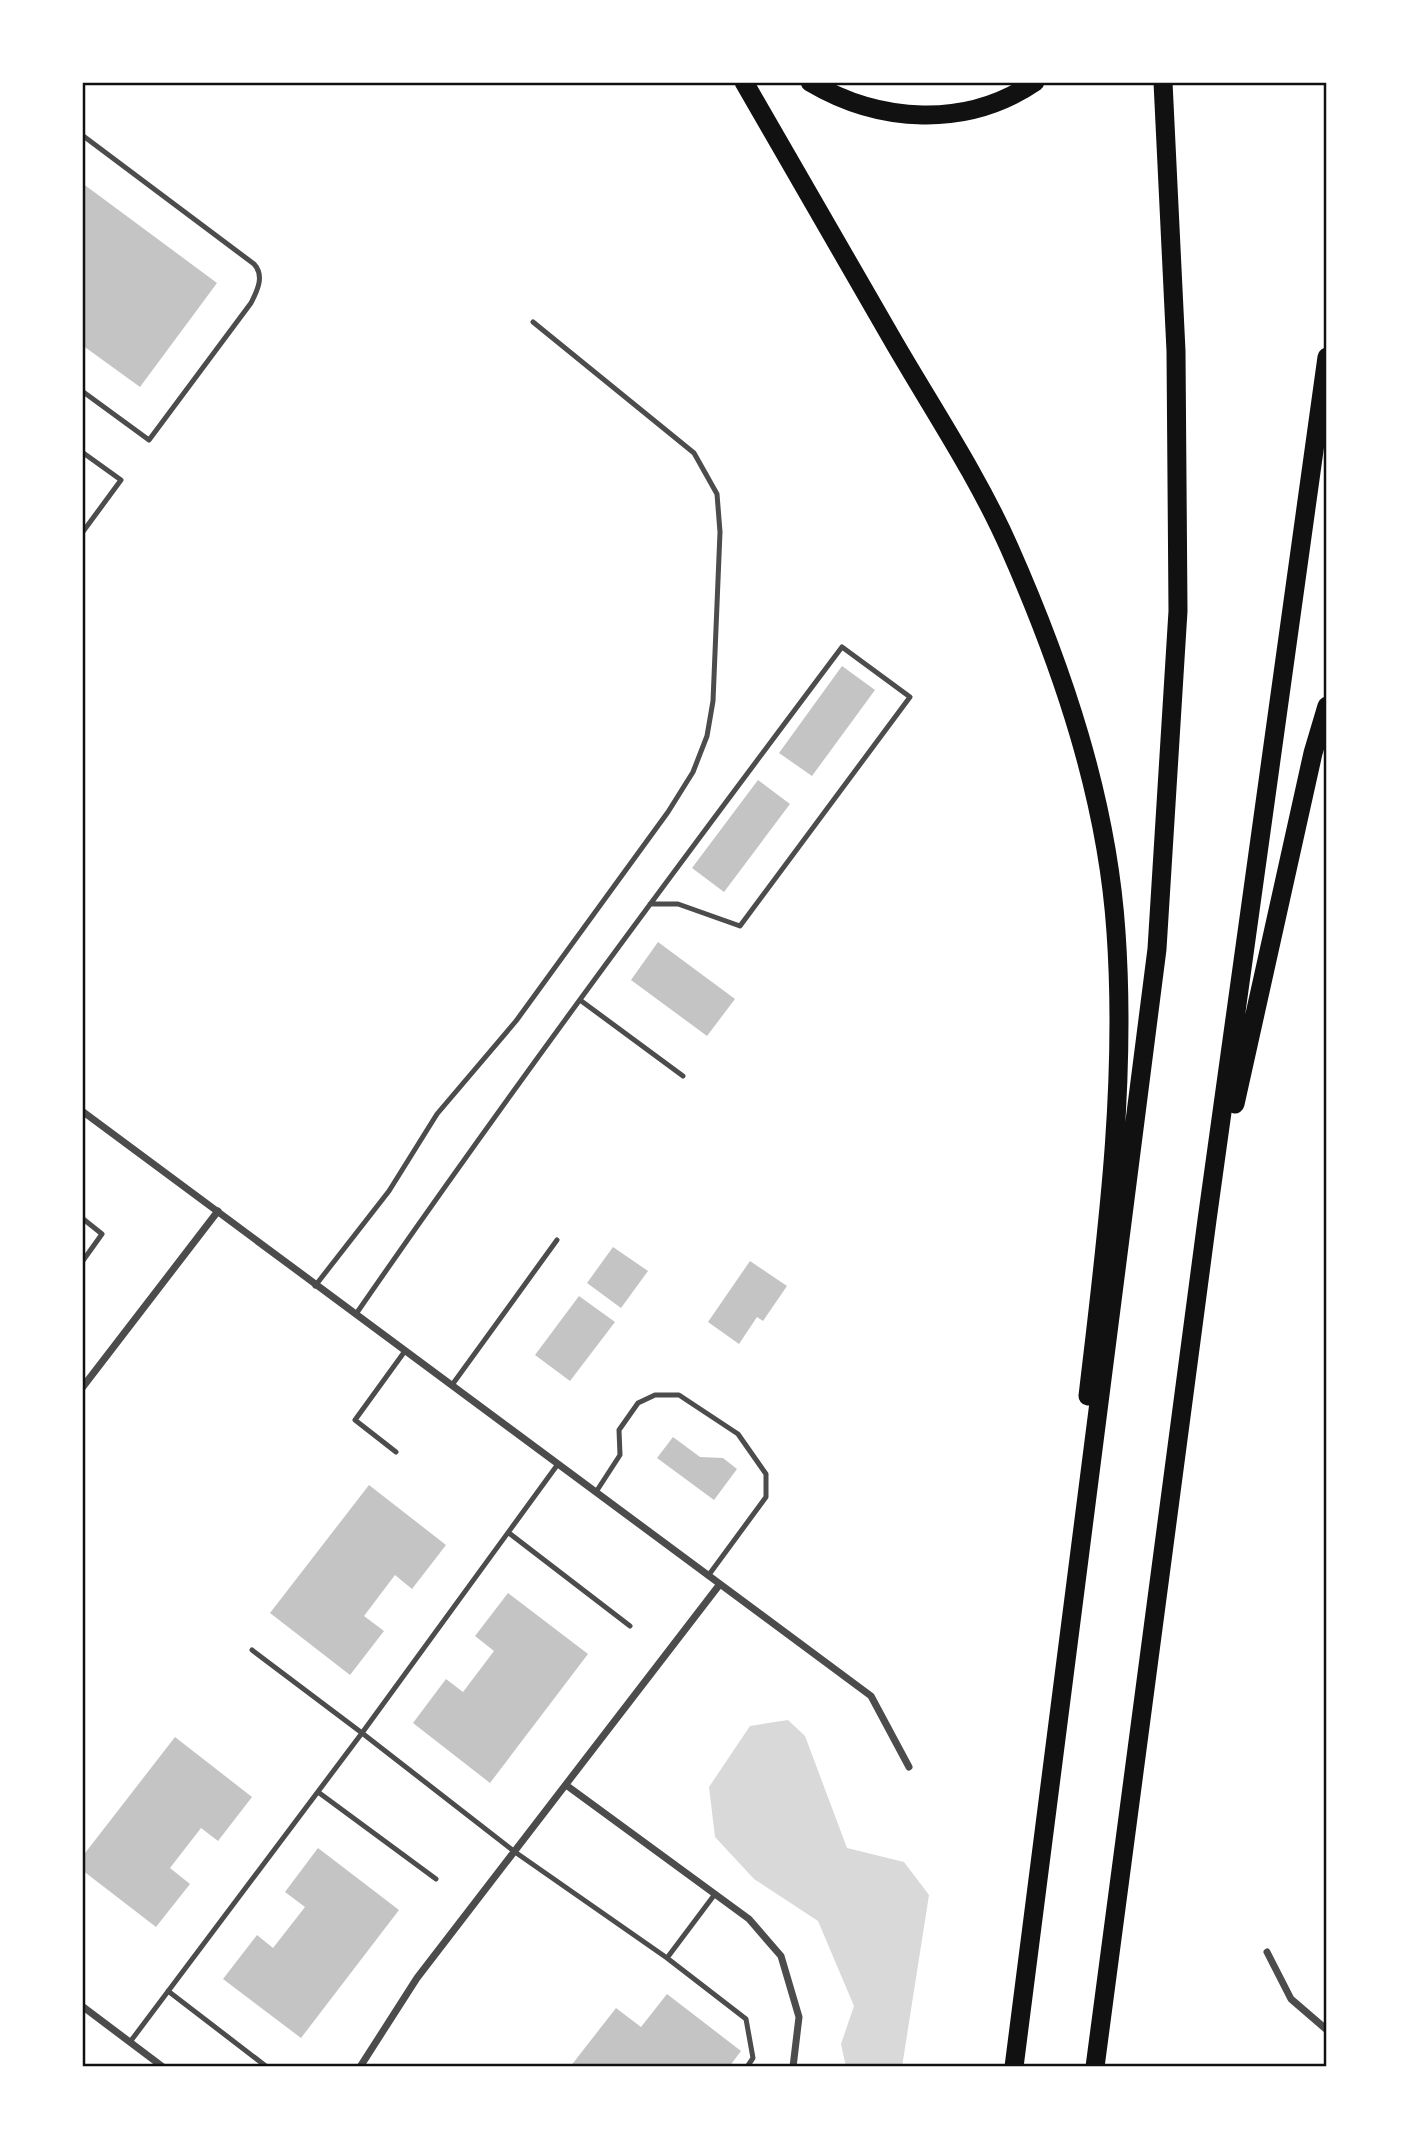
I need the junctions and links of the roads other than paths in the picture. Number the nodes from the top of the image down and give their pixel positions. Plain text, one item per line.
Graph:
1 (744, 82) edge
2 (810, 82) edge
3 (1034, 82) edge
4 (1163, 82) edge
5 (82, 135) edge
6 (533, 321) dead end
7 (1327, 357) edge
8 (82, 391) edge
9 (82, 452) edge
10 (82, 533) edge
11 (1327, 706) edge
12 (650, 904) junction
13 (580, 1000) junction
14 (683, 1076) dead end
15 (82, 1111) edge
16 (218, 1211) junction
17 (82, 1218) edge
18 (1207, 1220) junction
19 (556, 1240) dead end
20 (82, 1262) edge
21 (316, 1286) junction
22 (356, 1314) junction
23 (405, 1350) junction
24 (452, 1385) junction
25 (82, 1388) edge
26 (396, 1452) dead end
27 (558, 1464) junction
28 (596, 1492) junction
29 (509, 1533) junction
30 (1083, 1539) junction
31 (708, 1576) junction
32 (720, 1584) junction
33 (630, 1626) dead end
34 (252, 1650) dead end
35 (362, 1733) junction
36 (909, 1767) dead end
37 (566, 1785) junction
38 (318, 1792) junction
39 (515, 1852) junction
40 (436, 1880) dead end
41 (715, 1895) junction
42 (1267, 1952) dead end
43 (667, 1958) junction
44 (168, 1991) junction
45 (82, 2006) edge
46 (1327, 2030) edge
47 (130, 2042) junction
48 (152, 2058) junction
49 (146, 2067) edge
50 (163, 2067) edge
51 (267, 2067) edge
52 (360, 2067) edge
53 (747, 2067) edge
54 (793, 2067) edge
55 (1014, 2067) edge
56 (1095, 2067) edge

1 - 30 highway
2 - 3 highway
4 - 30 highway
5 - 8 lane
6 - 21 lane
7 - 18 highway
9 - 10 lane
11 - 18 highway
12 - 12 lane
12 - 13 lane
13 - 14 lane
13 - 22 lane
15 - 16 street
16 - 21 street
16 - 25 street
17 - 20 lane
18 - 56 highway
19 - 24 lane
21 - 22 street
22 - 23 street
23 - 24 street
23 - 26 lane
24 - 27 street
27 - 28 street
27 - 29 lane
28 - 31 street
28 - 31 lane
29 - 33 lane
29 - 35 lane
30 - 55 highway
31 - 32 street
32 - 36 street
32 - 37 street
34 - 35 lane
35 - 38 lane
35 - 39 lane
37 - 39 street
37 - 41 street
38 - 40 lane
38 - 44 lane
39 - 43 lane
39 - 52 street
41 - 43 lane
41 - 54 street
42 - 46 street
43 - 53 lane
44 - 47 lane
44 - 51 lane
45 - 47 street
47 - 48 street
48 - 49 lane
48 - 50 street

